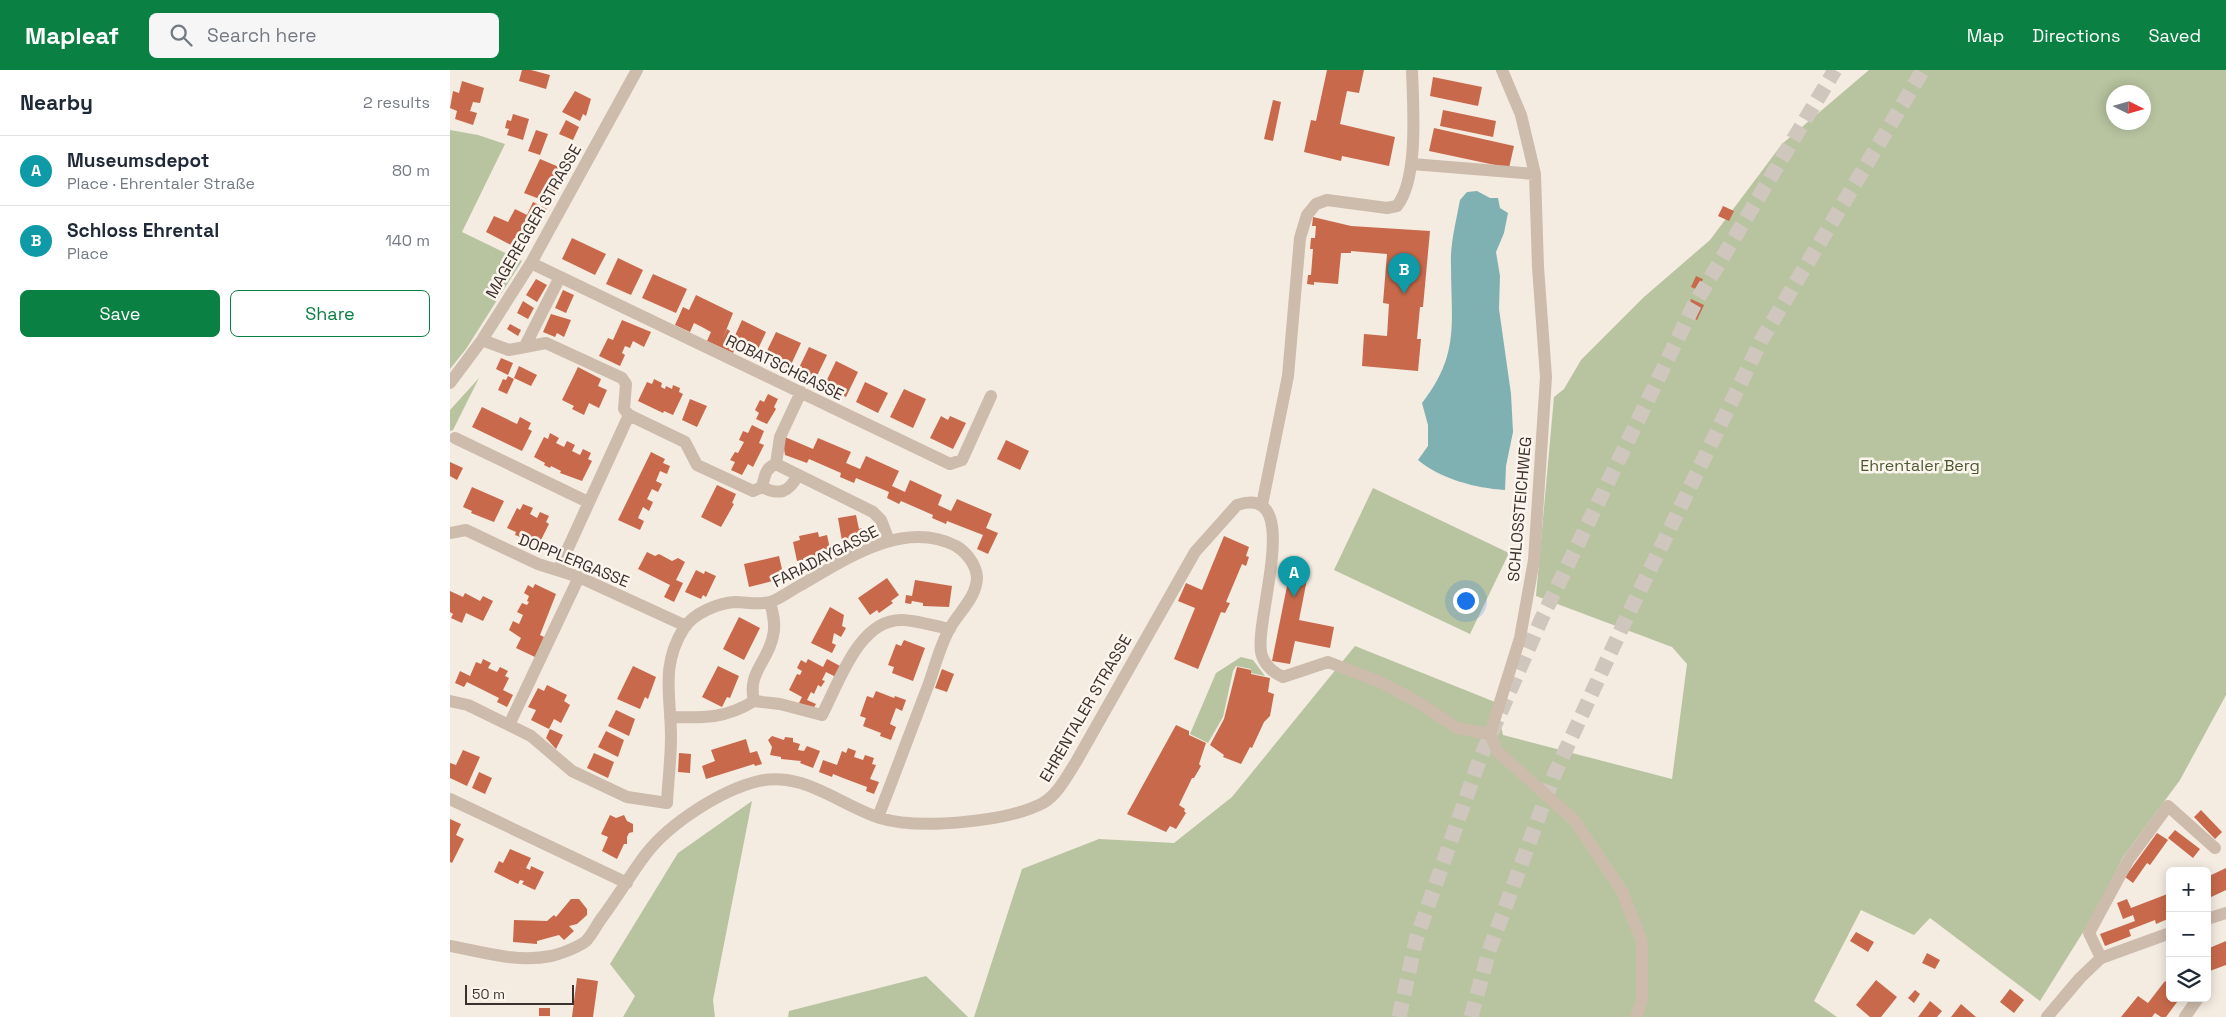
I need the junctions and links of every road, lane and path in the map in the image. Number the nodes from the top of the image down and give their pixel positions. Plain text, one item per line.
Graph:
1 (637, 70) edge
2 (1412, 70) edge
3 (1502, 70) edge
4 (1412, 164) junction
5 (1535, 174) junction
6 (531, 263) junction
7 (560, 277) junction
8 (482, 340) junction
9 (525, 346) junction
10 (450, 383) edge
11 (801, 392) junction
12 (991, 396) dead end
13 (629, 415) junction
14 (456, 438) dead end
15 (776, 464) junction
16 (798, 475) junction
17 (762, 487) junction
18 (588, 502) junction
19 (1262, 505) junction
20 (450, 533) edge
21 (889, 541) junction
22 (558, 570) junction
23 (579, 578) junction
24 (770, 602) junction
25 (686, 626) junction
26 (950, 629) junction
27 (450, 700) edge
28 (754, 701) junction
29 (670, 717) junction
30 (509, 725) junction
31 (1490, 734) junction
32 (450, 798) edge
33 (667, 803) junction
34 (878, 817) junction
35 (678, 823) junction
36 (2215, 848) dead end
37 (627, 883) junction
38 (2226, 913) edge
39 (2211, 919) edge
40 (2166, 938) edge
41 (450, 946) edge
42 (2101, 958) junction
43 (2195, 1002) edge
44 (1636, 1017) edge
45 (2047, 1017) edge
46 (2185, 1017) edge

1 - 6 street, MAGEREGGER STRASSE
2 - 4 street
3 - 5 street, SCHLOSSTEICHWEG
4 - 5 street
4 - 19 street
5 - 31 street, SCHLOSSTEICHWEG
6 - 7 street, ROBATSCHGASSE
6 - 8 street, MAGEREGGER STRASSE
7 - 9 street
7 - 11 street, ROBATSCHGASSE
8 - 9 street
8 - 10 street, MAGEREGGER STRASSE
9 - 13 street
11 - 12 street, ROBATSCHGASSE
11 - 15 street
13 - 17 street
13 - 18 street
14 - 18 street
15 - 16 street
15 - 17 street
16 - 17 street
16 - 21 street
18 - 22 street
19 - 31 street
19 - 34 street, EHRENTALER STRASSE
20 - 22 street, DOPPLERGASSE
21 - 24 street, FARADAYGASSE
21 - 26 street, FARADAYGASSE
22 - 23 street, DOPPLERGASSE
23 - 25 street, DOPPLERGASSE
23 - 30 street
24 - 25 street, FARADAYGASSE
24 - 28 street
25 - 29 street, FARADAYGASSE
26 - 28 street
26 - 34 street, FARADAYGASSE
27 - 30 street
28 - 29 street
29 - 33 street, FARADAYGASSE
30 - 33 street
31 - 44 street
32 - 37 street
33 - 35 street
34 - 35 street, EHRENTALER STRASSE
35 - 37 street, EHRENTALER STRASSE
36 - 42 street
37 - 41 street, EHRENTALER STRASSE
38 - 39 street
40 - 42 street
42 - 45 street
43 - 46 street

